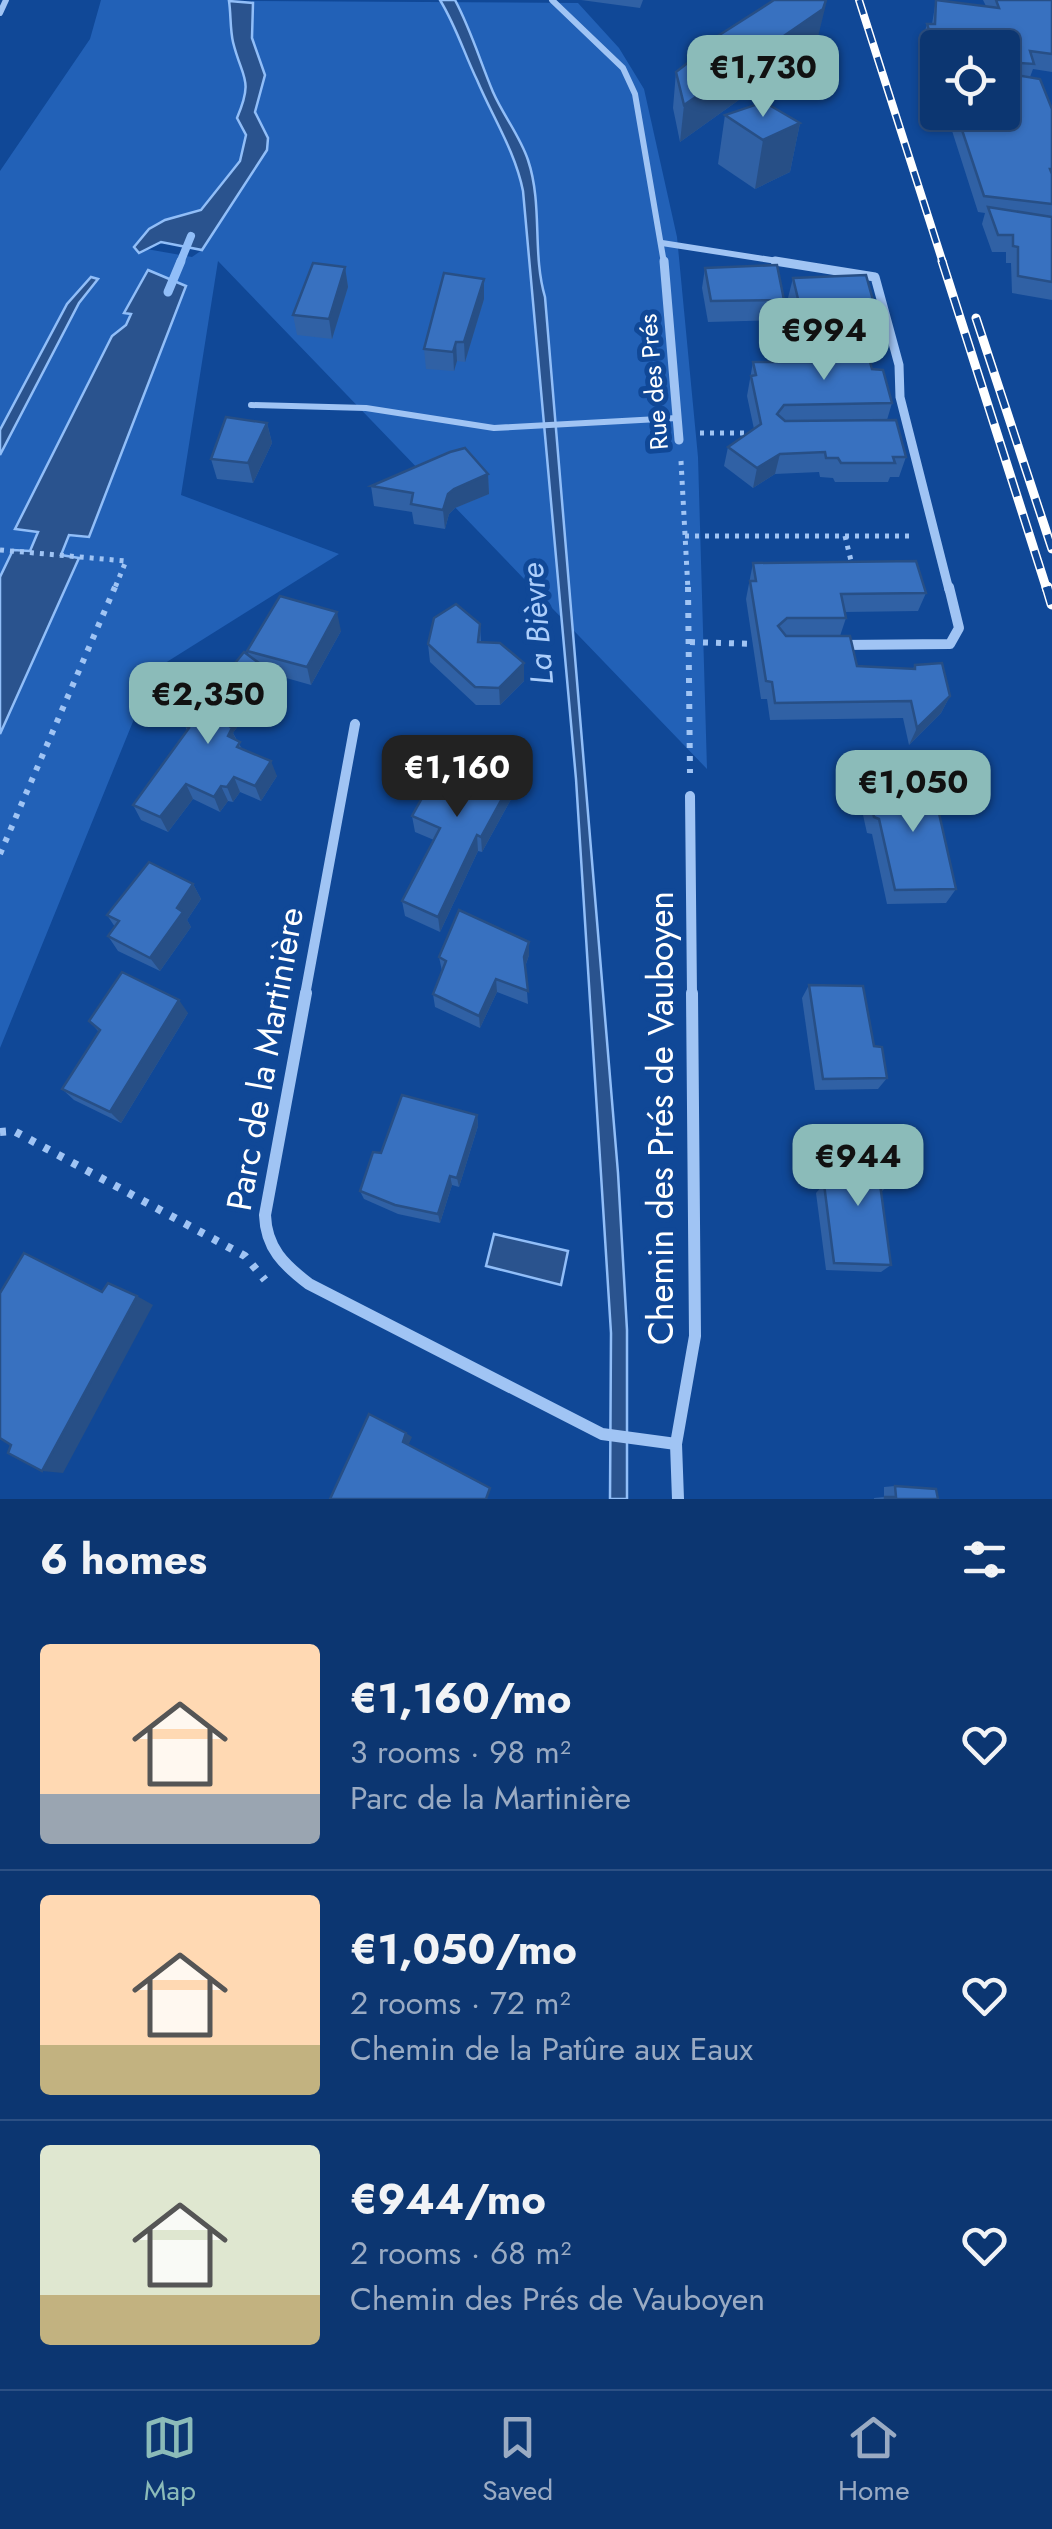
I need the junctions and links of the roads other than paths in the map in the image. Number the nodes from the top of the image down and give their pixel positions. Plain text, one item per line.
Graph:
1 (6, 0) edge
2 (552, 0) edge
3 (0, 13) edge
4 (662, 243) junction
5 (251, 405) dead end
6 (676, 418) junction
7 (909, 430) junction
8 (890, 431) edge
9 (679, 436) road end
10 (835, 645) edge
11 (355, 724) dead end
12 (690, 796) road end
13 (676, 1444) junction
14 (678, 1499) edge

1 - 3 street
2 - 4 street, Rue des Prés
4 - 6 street, Rue des Prés
4 - 7 street
5 - 6 lane
6 - 9 street, Rue des Prés
7 - 8 street
7 - 10 street
11 - 13 street, Parc de la Martinière
12 - 13 street, Chemin des Prés de Vauboyen
13 - 14 street, Chemin des Prés de Vauboyen

